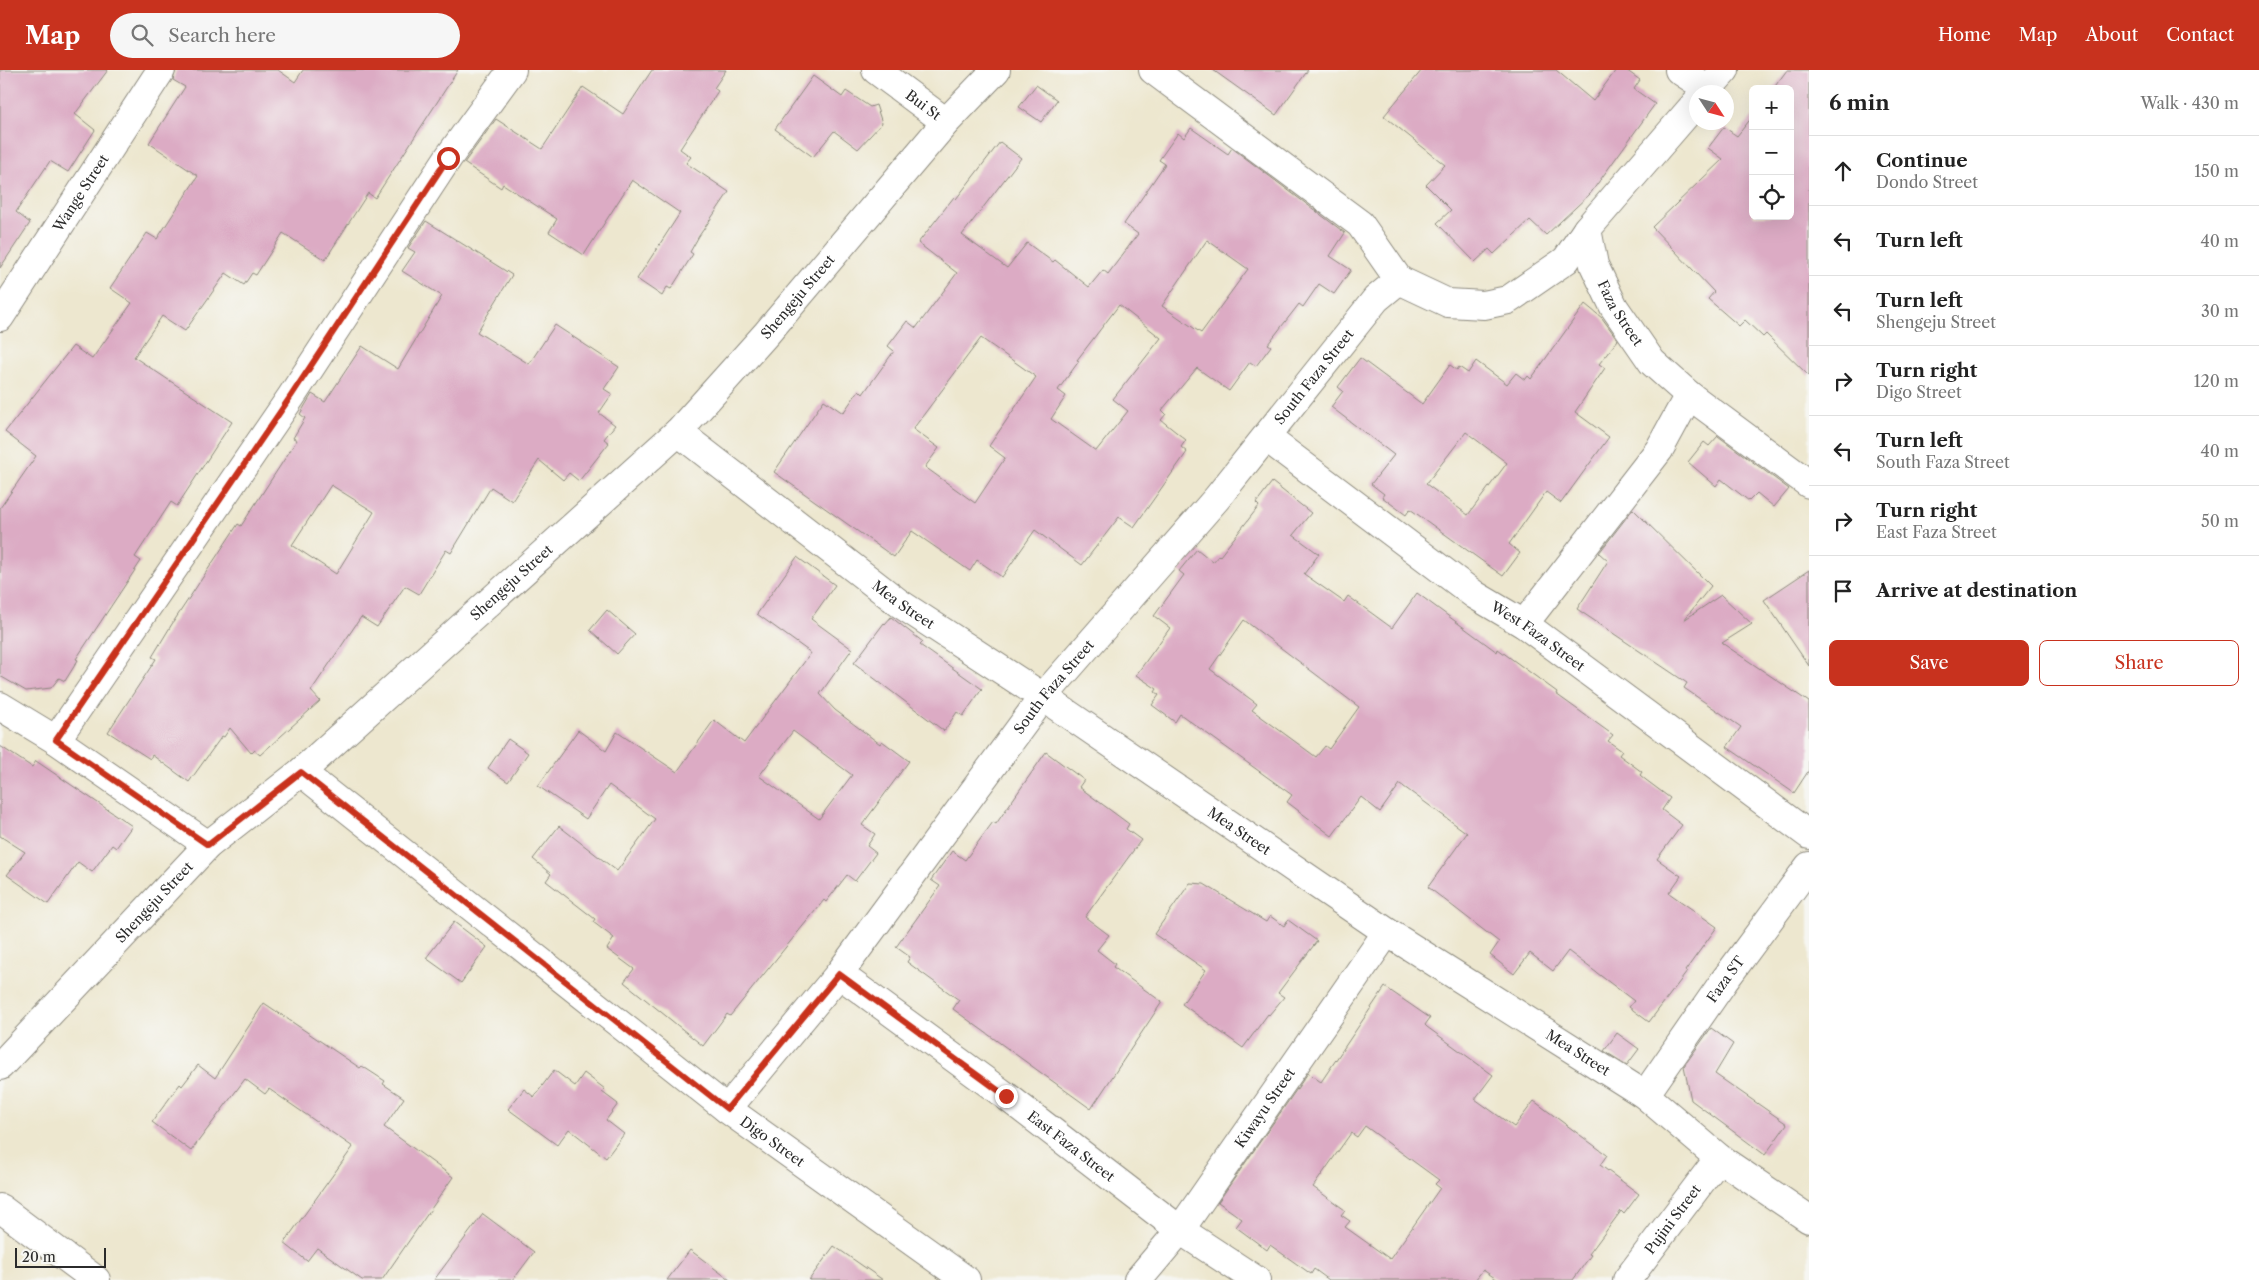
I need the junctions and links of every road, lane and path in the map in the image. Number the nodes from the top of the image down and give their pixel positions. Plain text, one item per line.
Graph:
1 (161, 70) edge
2 (512, 70) edge
3 (876, 70) edge
4 (996, 70) edge
5 (1153, 70) edge
6 (1679, 70) edge
7 (1703, 85) edge
8 (1689, 112) edge
9 (946, 122) junction
10 (1587, 230) junction
11 (1399, 280) junction
12 (0, 317) edge
13 (1689, 395) junction
14 (678, 432) junction
15 (1267, 438) junction
16 (1809, 484) edge
17 (1524, 624) junction
18 (1043, 697) junction
19 (0, 706) edge
20 (56, 740) junction
21 (301, 772) junction
22 (1809, 835) edge
23 (208, 845) junction
24 (1809, 866) edge
25 (1387, 932) junction
26 (839, 974) junction
27 (6, 1050) edge
28 (1645, 1095) junction
29 (727, 1109) junction
30 (1718, 1158) junction
31 (0, 1208) edge
32 (1809, 1218) edge
33 (1180, 1230) junction
34 (96, 1280) edge
35 (966, 1280) edge
36 (1138, 1280) edge
37 (1256, 1280) edge
38 (1627, 1280) edge

1 - 12 street, Wange Street
2 - 20 street
3 - 9 street, Bui St
4 - 9 street, Shengeju Street
5 - 11 street
6 - 7 street
8 - 10 street
9 - 14 street, Shengeju Street
10 - 11 street
10 - 13 street, Faza Street
11 - 15 street, South Faza Street
13 - 16 street, Faza Street
13 - 17 street
14 - 18 street, Mea Street
14 - 21 street, Shengeju Street
15 - 17 street, West Faza Street
15 - 18 street, South Faza Street
17 - 22 street, West Faza Street
18 - 25 street, Mea Street
18 - 26 street, South Faza Street
19 - 20 street
20 - 23 street
21 - 23 street, Shengeju Street
21 - 29 street, Digo Street
23 - 27 street, Shengeju Street
24 - 28 street, Faza ST
25 - 28 street, Mea Street
25 - 33 street, Kiwayu Street
26 - 29 street, South Faza Street
26 - 33 street, East Faza Street
28 - 30 street, Mea Street
29 - 35 street, Digo Street
30 - 32 street, Mea Street
30 - 38 street, Pujini Street
31 - 34 street
33 - 36 street, Kiwayu Street
33 - 37 street, East Faza Street

